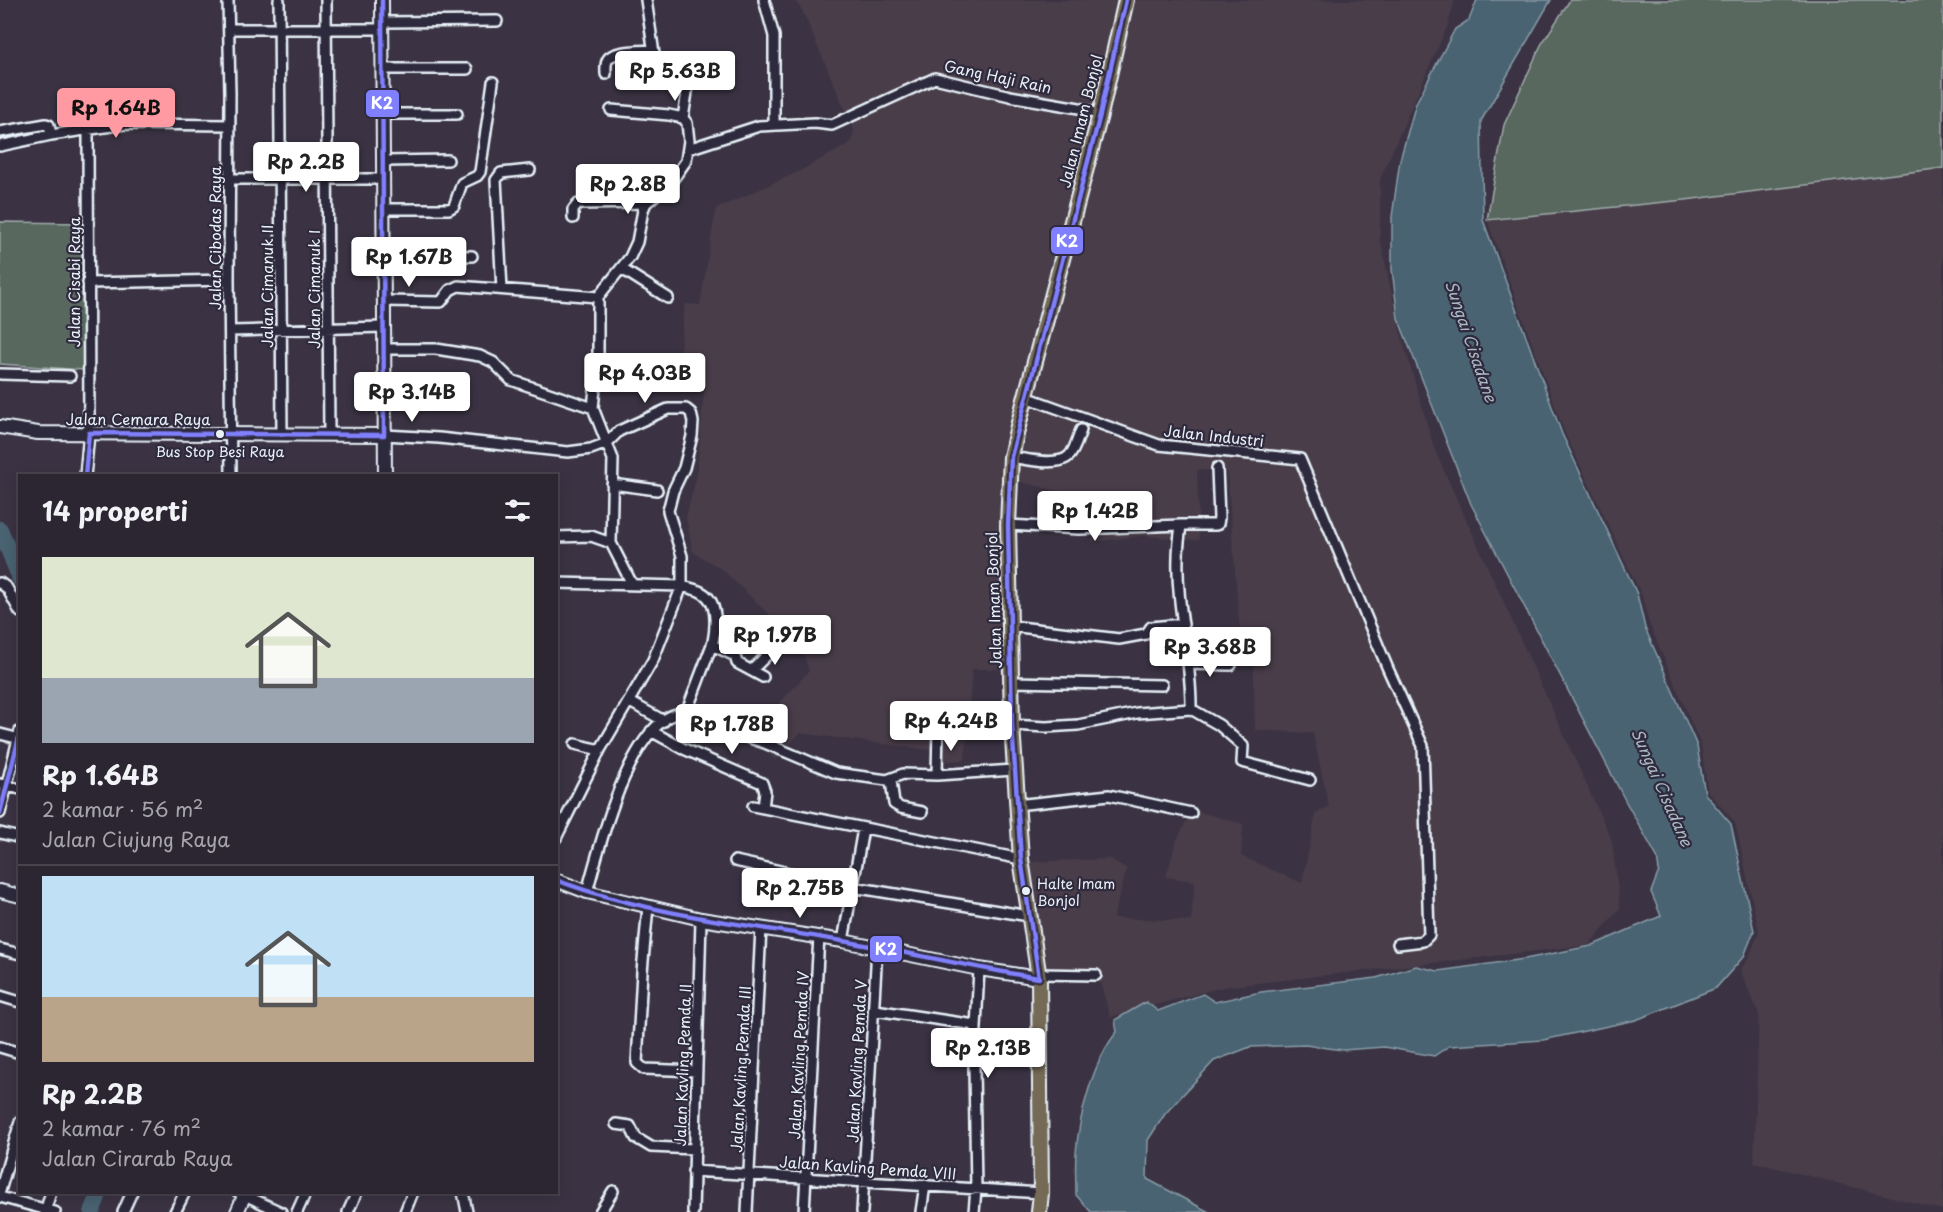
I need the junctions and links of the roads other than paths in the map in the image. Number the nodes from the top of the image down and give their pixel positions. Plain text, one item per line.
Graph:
1 (228, 0) edge
2 (279, 0) edge
3 (326, 0) edge
4 (382, 0) edge
5 (646, 0) edge
6 (764, 0) edge
7 (1126, 0) edge
8 (497, 21) dead end
9 (383, 26) junction
10 (279, 28) junction
11 (326, 28) junction
12 (229, 29) junction
13 (653, 53) junction
14 (383, 69) junction
15 (467, 69) dead end
16 (606, 74) dead end
17 (493, 82) dead end
18 (637, 82) dead end
19 (611, 110) dead end
20 (384, 114) junction
21 (458, 114) dead end
22 (1100, 115) junction
23 (683, 118) junction
24 (774, 124) junction
25 (230, 125) junction
26 (88, 131) junction
27 (0, 132) edge
28 (51, 135) junction
29 (0, 146) edge
30 (688, 149) junction
31 (448, 160) dead end
32 (384, 161) junction
33 (530, 170) dead end
34 (229, 179) junction
35 (281, 179) junction
36 (327, 179) junction
37 (384, 179) junction
38 (646, 203) junction
39 (384, 209) junction
40 (573, 218) dead end
41 (384, 254) junction
42 (472, 255) dead end
43 (622, 269) junction
44 (229, 280) junction
45 (88, 283) junction
46 (502, 289) junction
47 (598, 297) junction
48 (668, 298) dead end
49 (384, 301) junction
50 (384, 327) junction
51 (282, 328) junction
52 (328, 328) junction
53 (230, 331) junction
54 (384, 349) junction
55 (0, 374) edge
56 (70, 376) dead end
57 (1026, 398) junction
58 (593, 408) junction
59 (0, 427) edge
60 (1081, 430) dead end
61 (89, 433) junction
62 (230, 434) junction
63 (329, 434) junction
64 (282, 435) junction
65 (384, 435) junction
66 (607, 443) junction
67 (1011, 457) junction
68 (1217, 468) dead end
69 (85, 474) edge
70 (231, 474) edge
71 (385, 474) edge
72 (612, 484) junction
73 (657, 490) dead end
74 (1008, 525) junction
75 (1181, 525) junction
76 (558, 537) edge
77 (611, 543) junction
78 (558, 583) edge
79 (632, 584) junction
80 (0, 585) edge
81 (682, 586) junction
82 (18, 608) edge
83 (1183, 624) junction
84 (1011, 626) junction
85 (778, 644) dead end
86 (712, 645) junction
87 (1189, 664) junction
88 (1231, 665) dead end
89 (752, 670) junction
90 (763, 677) dead end
91 (1012, 682) junction
92 (1162, 684) dead end
93 (630, 702) junction
94 (1191, 709) junction
95 (686, 713) junction
96 (664, 721) junction
97 (1012, 725) junction
98 (938, 729) dead end
99 (651, 731) junction
100 (0, 734) edge
101 (18, 736) edge
102 (18, 739) edge
103 (575, 744) dead end
104 (600, 750) junction
105 (1014, 770) junction
106 (937, 775) junction
107 (891, 780) junction
108 (1310, 780) dead end
109 (4, 785) edge
110 (1016, 805) junction
111 (922, 812) dead end
112 (0, 813) edge
113 (1191, 813) dead end
114 (863, 829) junction
115 (0, 833) edge
116 (558, 834) edge
117 (18, 838) edge
118 (1021, 859) junction
119 (735, 861) dead end
120 (558, 881) edge
121 (853, 886) junction
122 (0, 891) edge
123 (587, 892) junction
124 (18, 896) edge
125 (648, 906) junction
126 (1029, 916) junction
127 (701, 919) junction
128 (761, 928) junction
129 (819, 936) junction
130 (843, 940) junction
131 (1398, 944) dead end
132 (877, 948) junction
133 (0, 949) edge
134 (18, 954) edge
135 (979, 969) junction
136 (1096, 975) dead end
137 (1039, 976) junction
138 (0, 996) edge
139 (18, 1001) edge
140 (874, 1010) junction
141 (975, 1025) junction
142 (0, 1047) edge
143 (18, 1052) edge
144 (697, 1071) junction
145 (616, 1124) dead end
146 (18, 1129) edge
147 (694, 1149) junction
148 (693, 1171) junction
149 (750, 1174) junction
150 (807, 1178) junction
151 (865, 1181) junction
152 (924, 1185) junction
153 (976, 1189) junction
154 (0, 1191) edge
155 (613, 1191) dead end
156 (1041, 1193) junction
157 (51, 1194) edge
158 (131, 1194) edge
159 (183, 1194) edge
160 (243, 1194) edge
161 (245, 1194) edge
162 (305, 1194) edge
163 (356, 1194) edge
164 (412, 1194) edge
165 (464, 1194) edge
166 (0, 1197) edge
167 (49, 1211) edge
168 (123, 1212) edge
169 (176, 1212) edge
170 (237, 1212) edge
171 (281, 1212) edge
172 (297, 1212) edge
173 (348, 1212) edge
174 (405, 1212) edge
175 (467, 1212) edge
176 (600, 1212) edge
177 (693, 1212) edge
178 (747, 1212) edge
179 (804, 1212) edge
180 (862, 1212) edge
181 (921, 1212) edge
182 (974, 1212) edge
183 (1039, 1212) edge

1 - 12 street, Jalan Cibodas Raya
2 - 10 street, Jalan Cimanuk II
3 - 11 street, Jalan Cimanuk I
4 - 9 street
5 - 13 street
6 - 24 street
7 - 22 main road, Jalan Imam Bonjol
8 - 9 street
9 - 11 street
9 - 14 street
10 - 11 street
10 - 12 street
10 - 35 street, Jalan Cimanuk II
11 - 36 street, Jalan Cimanuk I
12 - 25 street, Jalan Cibodas Raya
13 - 16 street
13 - 18 street
13 - 23 street
14 - 15 street
14 - 20 street
17 - 39 street
19 - 23 street
20 - 21 street
20 - 32 street
22 - 24 street, Gang Haji Rain
22 - 57 main road, Jalan Imam Bonjol
23 - 30 street
24 - 30 street, Gang Haji Rain
25 - 26 street
25 - 34 street, Jalan Cibodas Raya
26 - 28 street
26 - 45 street, Jalan Cisabi Raya
27 - 28 street
28 - 29 street
30 - 38 street
31 - 32 street
32 - 37 street
33 - 46 street
34 - 35 street
34 - 44 street, Jalan Cibodas Raya
35 - 36 street
35 - 51 street, Jalan Cimanuk II
36 - 37 street
36 - 52 street, Jalan Cimanuk I
37 - 39 street
38 - 40 street
38 - 43 street
39 - 41 street
41 - 42 street
41 - 49 street
43 - 47 street
43 - 48 street
44 - 45 street
44 - 53 street, Jalan Cibodas Raya
45 - 61 street, Jalan Cisabi Raya
46 - 47 street
46 - 49 street
47 - 58 street
49 - 50 street
50 - 52 street
50 - 54 street
51 - 52 street
51 - 53 street
51 - 64 street, Jalan Cimanuk II
52 - 63 street, Jalan Cimanuk I
53 - 62 street, Jalan Cibodas Raya
54 - 58 street
54 - 65 street
55 - 56 street
57 - 67 main road, Jalan Imam Bonjol
57 - 131 street, Jalan Industri
58 - 66 street
59 - 61 street, Jalan Cemara Raya
60 - 67 street
61 - 62 street, Jalan Cemara Raya
61 - 69 street
62 - 64 street, Jalan Cemara Raya
62 - 70 street, Jalan Cibodas Raya
63 - 64 street, Jalan Cemara Raya
63 - 65 street, Jalan Cemara Raya
65 - 66 street
65 - 71 street
66 - 72 street
66 - 81 street
67 - 74 main road, Jalan Imam Bonjol
68 - 75 street
72 - 73 street
72 - 77 street
74 - 75 street
74 - 84 main road, Jalan Imam Bonjol
75 - 83 street
76 - 77 street
77 - 79 street
78 - 79 street
79 - 81 street
80 - 82 street
81 - 86 street
81 - 93 street
83 - 84 street
83 - 87 street
84 - 91 main road, Jalan Imam Bonjol
85 - 89 street
86 - 89 street
86 - 95 street
87 - 88 street
87 - 94 street
89 - 90 street
91 - 92 street
91 - 97 main road, Jalan Imam Bonjol
93 - 96 street
93 - 104 street
94 - 97 street
94 - 108 street
95 - 96 street
95 - 107 street
96 - 99 street
97 - 105 main road, Jalan Imam Bonjol
98 - 106 street
99 - 114 street
99 - 123 street
100 - 101 street
102 - 109 street
103 - 104 street
104 - 116 street
105 - 106 street
105 - 110 main road, Jalan Imam Bonjol
106 - 107 street
107 - 111 street
109 - 112 street
110 - 113 street
110 - 118 main road, Jalan Imam Bonjol
114 - 118 street
114 - 121 street
115 - 117 street
118 - 126 main road, Jalan Imam Bonjol
119 - 121 street
120 - 123 street
121 - 126 street
121 - 130 street
122 - 124 street
123 - 125 street
125 - 127 street
125 - 144 street
126 - 137 main road, Jalan Imam Bonjol
127 - 128 street
127 - 144 street, Jalan Kavling Pemda II
128 - 129 street
128 - 149 street, Jalan Kavling Pemda III
129 - 130 street
129 - 150 street, Jalan Kavling Pemda IV
130 - 132 street
132 - 135 street
132 - 140 street, Jalan Kavling Pemda V
133 - 134 street
135 - 137 street
135 - 141 street
136 - 137 street
137 - 156 main road, Jalan Imam Bonjol
138 - 139 street
140 - 141 street
140 - 151 street, Jalan Kavling Pemda V
141 - 153 street
142 - 143 street
144 - 147 street, Jalan Kavling Pemda II
145 - 147 street
146 - 154 street
147 - 148 street, Jalan Kavling Pemda II
148 - 149 street, Jalan Kavling Pemda VIII
148 - 177 street, Jalan Kavling Pemda II
149 - 150 street, Jalan Kavling Pemda VIII
149 - 178 street, Jalan Kavling Pemda III
150 - 151 street, Jalan Kavling Pemda VIII
150 - 179 street, Jalan Kavling Pemda IV
151 - 152 street, Jalan Kavling Pemda VIII
151 - 180 street, Jalan Kavling Pemda V
152 - 153 street, Jalan Kavling Pemda VIII
152 - 181 street
153 - 156 street, Jalan Kavling Pemda VIII
153 - 182 street
155 - 176 street
156 - 183 main road, Jalan Imam Bonjol
157 - 167 street
158 - 168 street
159 - 169 street
160 - 170 street
161 - 171 street
162 - 172 street
163 - 173 street
164 - 174 street
165 - 175 street
166 - 167 street

